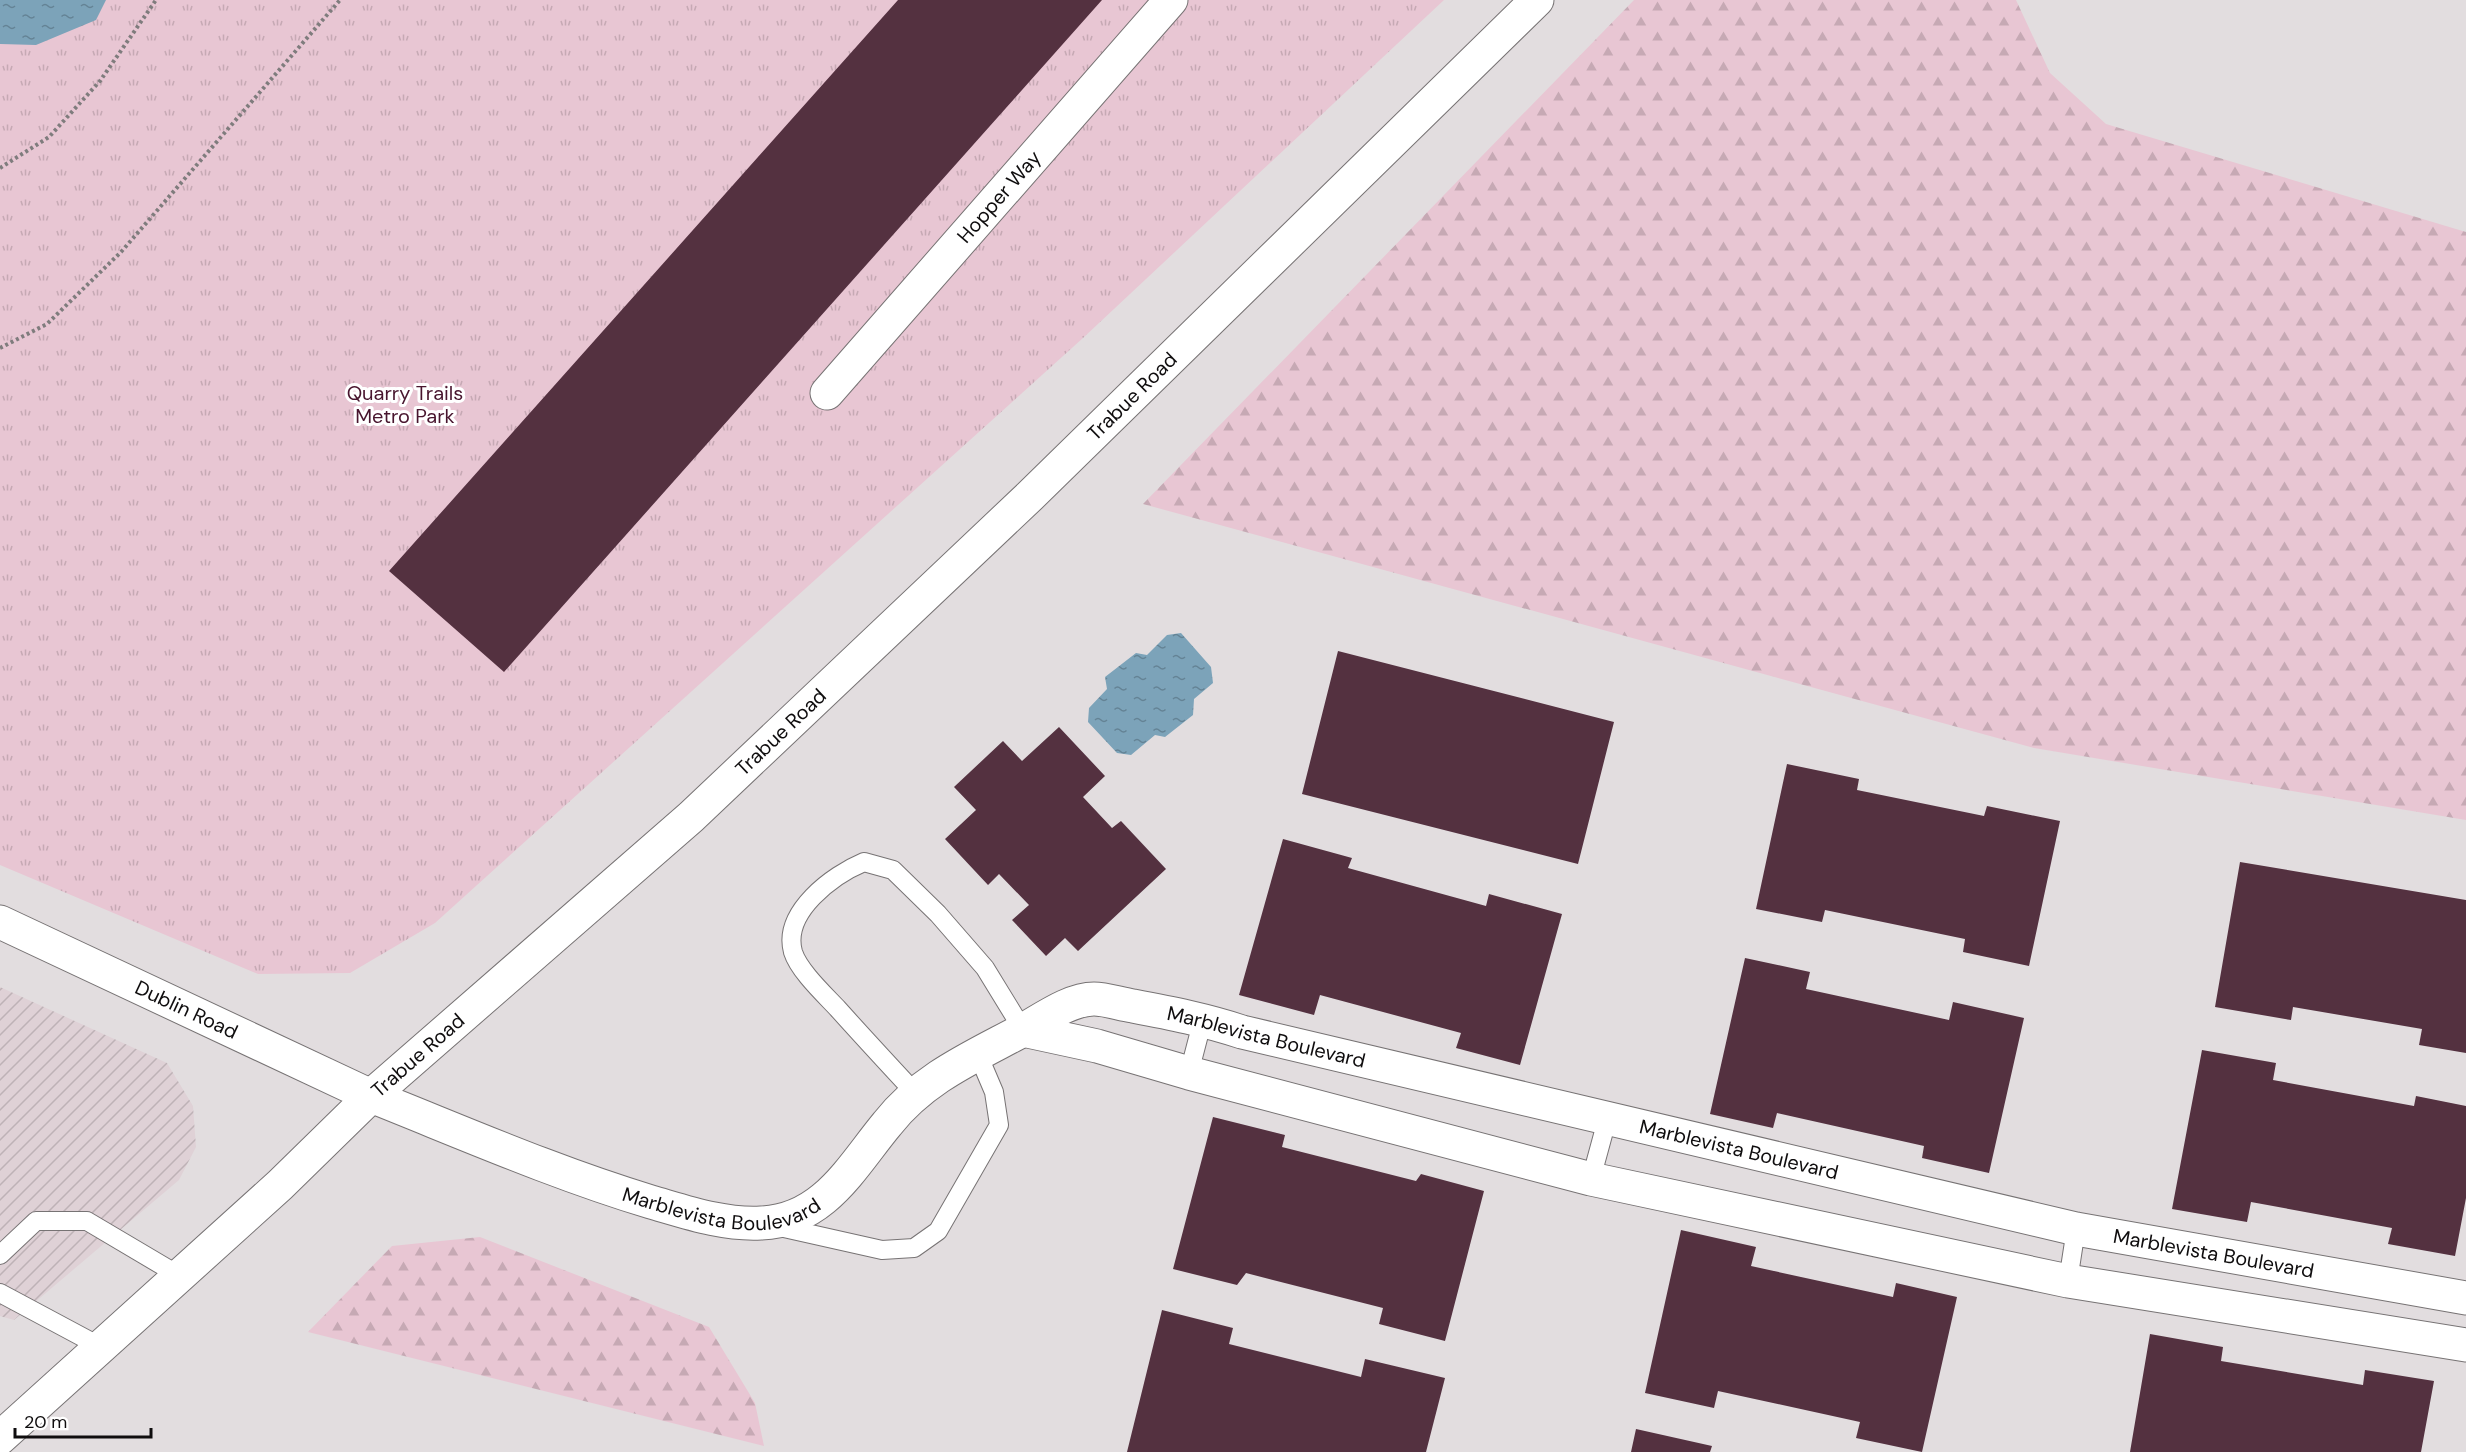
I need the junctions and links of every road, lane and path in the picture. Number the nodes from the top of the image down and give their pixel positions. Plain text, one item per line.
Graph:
1 (156, 0) edge
2 (340, 0) edge
3 (1171, 0) edge
4 (1537, 0) edge
5 (0, 168) edge
6 (0, 348) edge
7 (827, 393) dead end
8 (0, 922) edge
9 (1203, 1019) junction
10 (1023, 1030) junction
11 (977, 1053) junction
12 (1189, 1073) junction
13 (916, 1094) junction
14 (371, 1096) junction
15 (1607, 1120) junction
16 (1591, 1179) junction
17 (762, 1223) junction
18 (2076, 1229) junction
19 (0, 1255) edge
20 (180, 1276) junction
21 (2068, 1281) junction
22 (0, 1293) edge
23 (2466, 1298) edge
24 (2466, 1345) edge
25 (101, 1347) junction
26 (0, 1438) edge

1 - 5 path
2 - 6 path
3 - 7 street, Hopper Way
4 - 14 street, Trabue Road
8 - 14 street, Dublin Road
9 - 10 street, Marblevista Boulevard
9 - 12 lane
9 - 15 street, Marblevista Boulevard
10 - 11 street, Marblevista Boulevard
10 - 12 street
10 - 13 lane
11 - 13 street, Marblevista Boulevard
11 - 17 lane
12 - 16 street
13 - 17 street, Marblevista Boulevard
14 - 17 street, Marblevista Boulevard
14 - 20 street, Trabue Road
15 - 16 lane
15 - 18 street, Marblevista Boulevard
16 - 21 street
18 - 21 lane
18 - 23 street, Marblevista Boulevard
19 - 20 lane
20 - 25 street, Trabue Road
21 - 24 street
22 - 25 lane
25 - 26 street, Trabue Road

